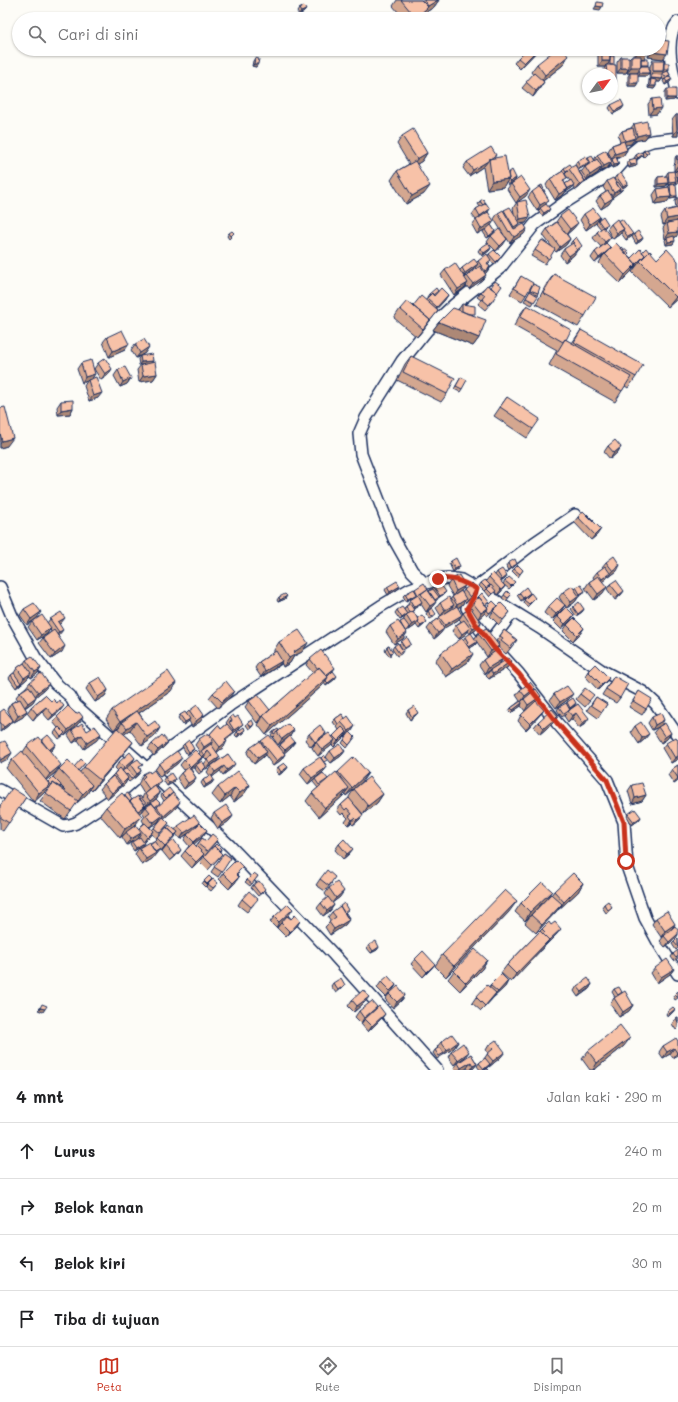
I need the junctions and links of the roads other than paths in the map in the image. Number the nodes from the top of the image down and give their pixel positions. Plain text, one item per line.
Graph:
1 (678, 22) edge
2 (678, 94) edge
3 (678, 138) edge
4 (575, 515) dead end
5 (424, 583) junction
6 (0, 586) edge
7 (477, 589) junction
8 (512, 612) junction
9 (490, 642) junction
10 (678, 736) edge
11 (147, 769) junction
12 (0, 790) edge
13 (678, 974) edge
14 (437, 1070) edge

1 - 2 street
3 - 5 street
4 - 7 street
5 - 7 street
5 - 11 street
6 - 11 street
7 - 8 street
7 - 9 street
8 - 9 street
8 - 10 street
9 - 13 street
11 - 12 street
11 - 14 street

